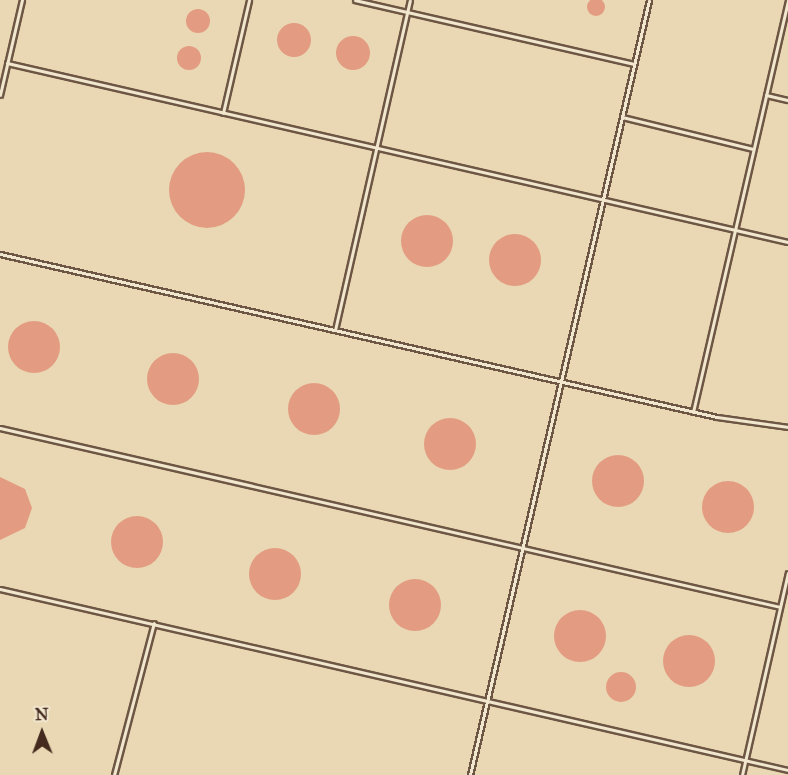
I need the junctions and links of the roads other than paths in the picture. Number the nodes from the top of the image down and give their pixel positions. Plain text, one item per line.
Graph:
1 (22, 0) edge
2 (249, 0) edge
3 (355, 0) edge
4 (410, 0) edge
5 (649, 0) edge
6 (788, 0) edge
7 (407, 12) junction
8 (8, 63) junction
9 (634, 64) junction
10 (0, 95) edge
11 (766, 95) junction
12 (788, 100) edge
13 (223, 113) junction
14 (622, 117) junction
15 (376, 148) junction
16 (753, 149) junction
17 (603, 200) junction
18 (735, 230) junction
19 (788, 242) edge
20 (0, 254) edge
21 (335, 330) junction
22 (561, 382) junction
23 (693, 412) junction
24 (788, 427) edge
25 (0, 428) edge
26 (523, 548) junction
27 (788, 573) edge
28 (0, 589) edge
29 (780, 607) junction
30 (154, 623) junction
31 (488, 700) junction
32 (745, 760) junction
33 (788, 770) edge
34 (114, 775) edge
35 (470, 775) edge
36 (742, 775) edge

1 - 8 lane
2 - 13 lane
3 - 7 lane
4 - 7 lane
5 - 9 lane
6 - 11 lane
7 - 9 lane
7 - 15 lane
8 - 10 lane
8 - 13 lane
9 - 14 lane
11 - 12 lane
11 - 16 lane
13 - 15 lane
14 - 16 lane
14 - 17 lane
15 - 17 lane
15 - 21 lane
16 - 18 lane
17 - 18 lane
17 - 22 lane
18 - 19 lane
18 - 23 lane
20 - 21 lane
21 - 22 lane
22 - 23 lane
22 - 26 lane
23 - 24 lane
25 - 26 lane
26 - 29 lane
26 - 31 lane
27 - 29 lane
28 - 30 lane
29 - 32 lane
30 - 31 lane
30 - 34 lane
31 - 32 lane
31 - 35 lane
32 - 33 lane
32 - 36 lane

